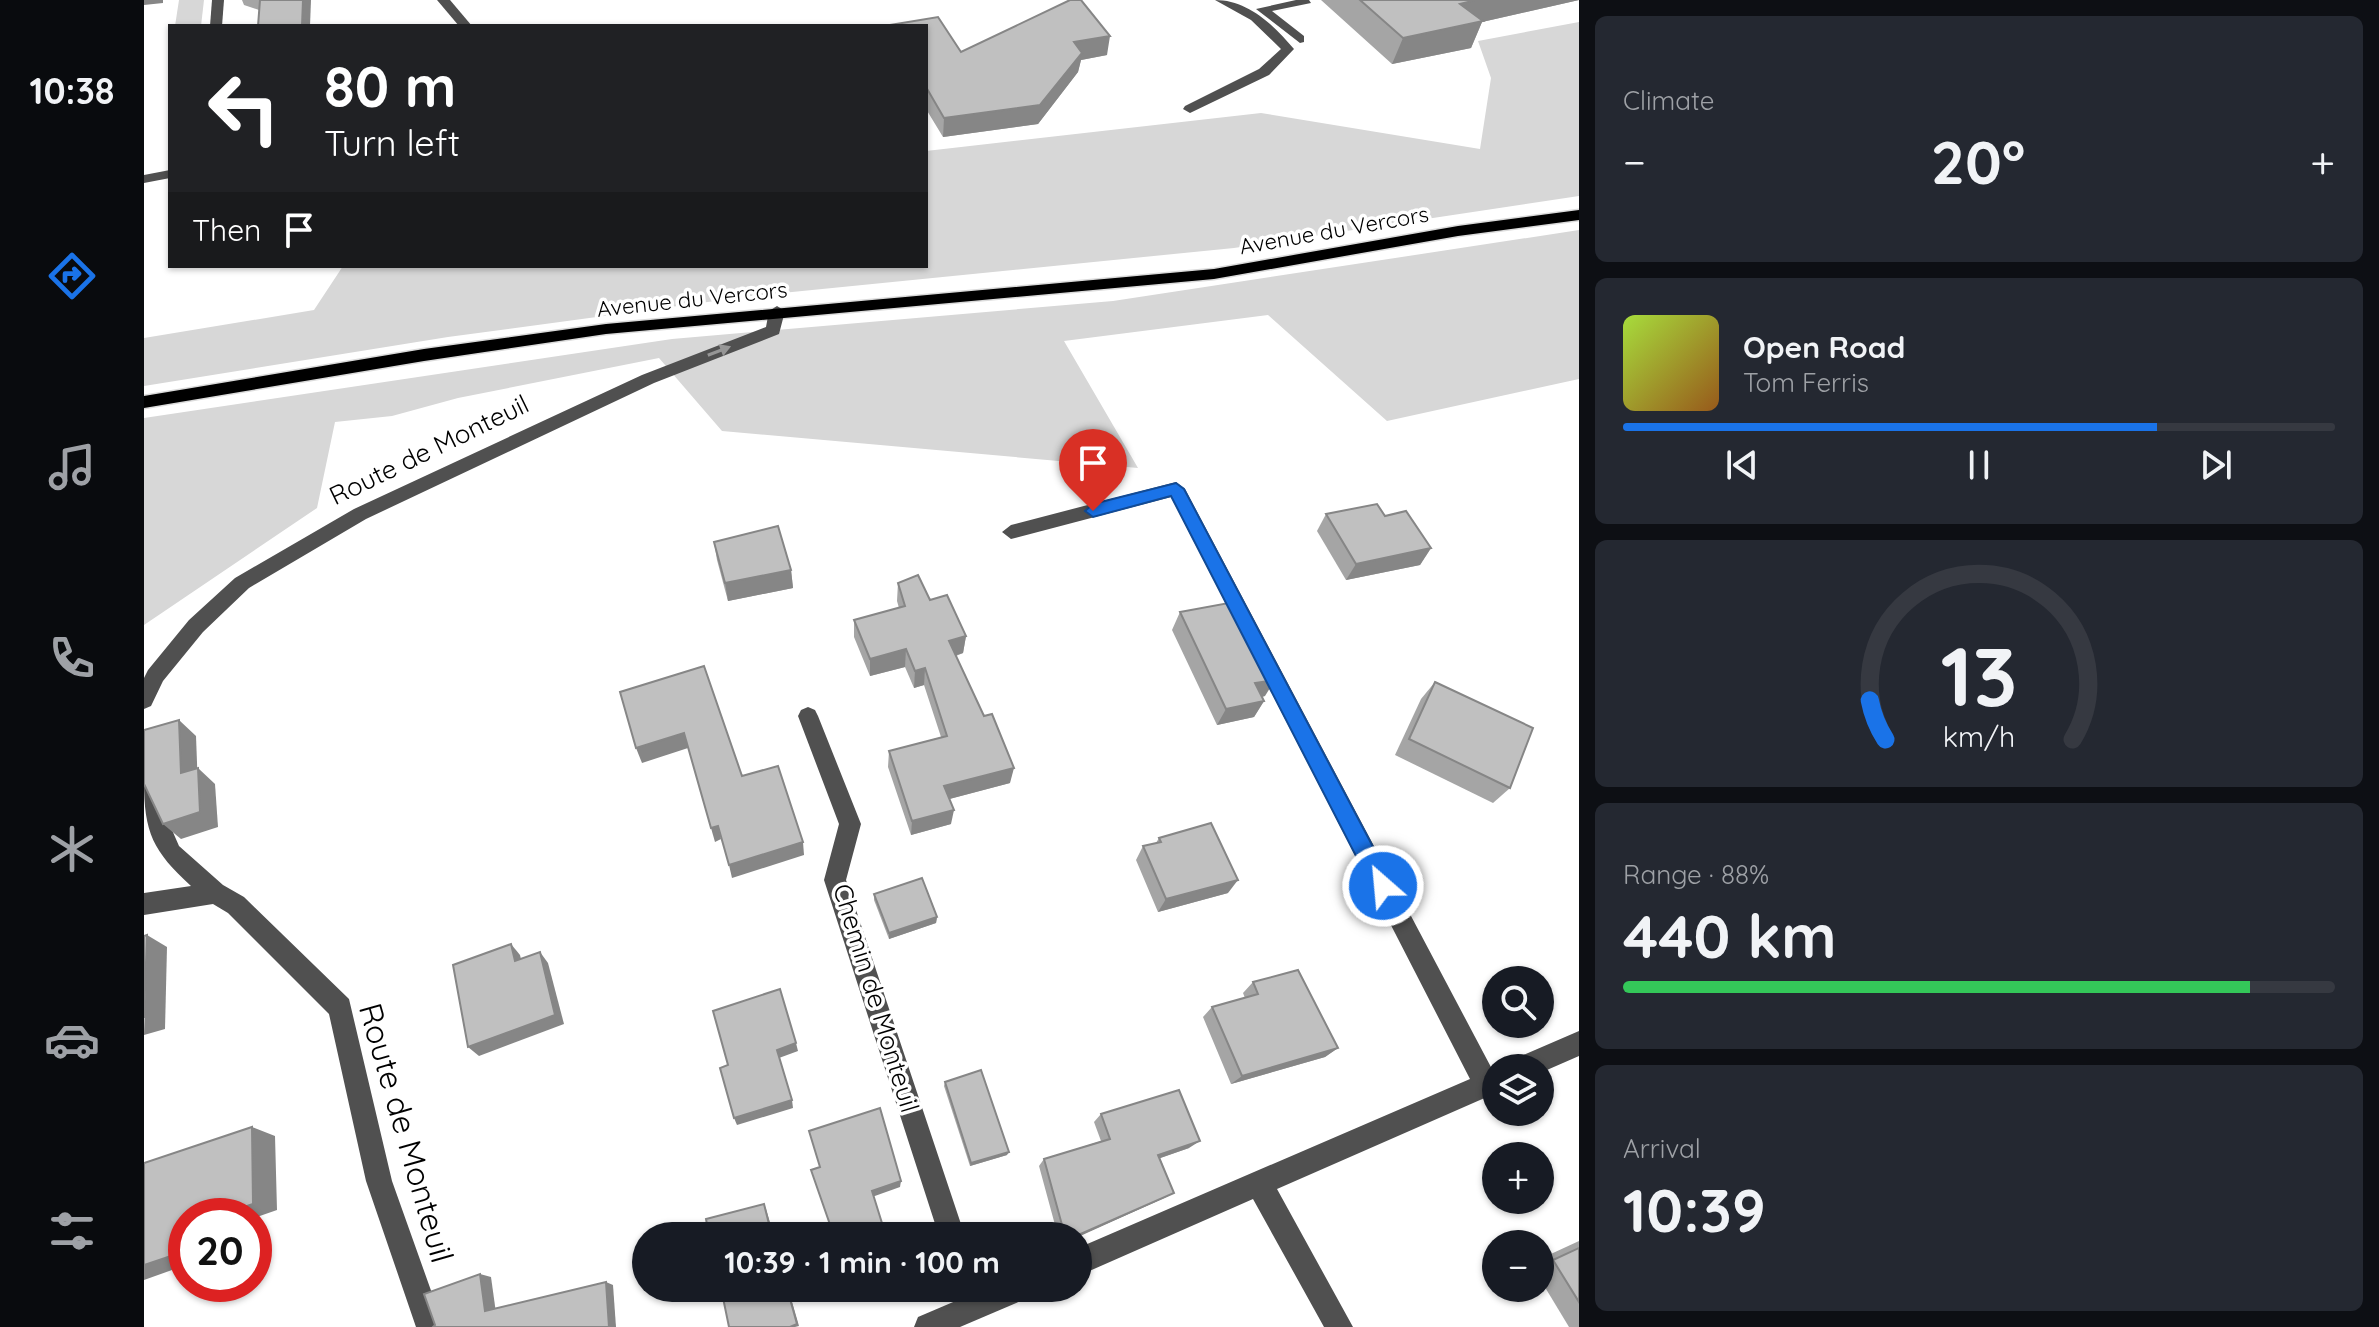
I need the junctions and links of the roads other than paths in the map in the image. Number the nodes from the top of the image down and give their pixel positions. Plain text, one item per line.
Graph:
1 (218, 0) edge
2 (443, 0) edge
3 (1221, 0) edge
4 (1302, 0) edge
5 (216, 24) edge
6 (464, 24) edge
7 (1300, 39) dead end
8 (1190, 109) dead end
9 (168, 174) edge
10 (144, 179) edge
11 (1579, 215) edge
12 (777, 311) junction
13 (144, 402) edge
14 (1011, 532) dead end
15 (144, 700) edge
16 (808, 716) dead end
17 (144, 791) edge
18 (215, 893) junction
19 (144, 904) edge
20 (1579, 1043) edge
21 (1554, 1054) edge
22 (1482, 1065) edge
23 (1482, 1086) edge
24 (1259, 1183) junction
25 (947, 1222) edge
26 (1092, 1256) edge
27 (965, 1302) edge
28 (430, 1327) edge
29 (928, 1327) edge
30 (1339, 1327) edge

1 - 5 street
2 - 6 street
3 - 8 street
4 - 7 street
9 - 10 street
11 - 12 main road, Avenue du Vercors
12 - 13 main road, Avenue du Vercors
15 -> 12 street, Route de Monteuil
14 - 22 street
16 - 25 street, Chemin de Monteuil
17 - 18 street, Route de Monteuil
18 - 19 street
18 - 28 street, Route de Monteuil
20 - 21 street
23 - 24 street
24 - 26 street
24 - 30 street
27 - 29 street

